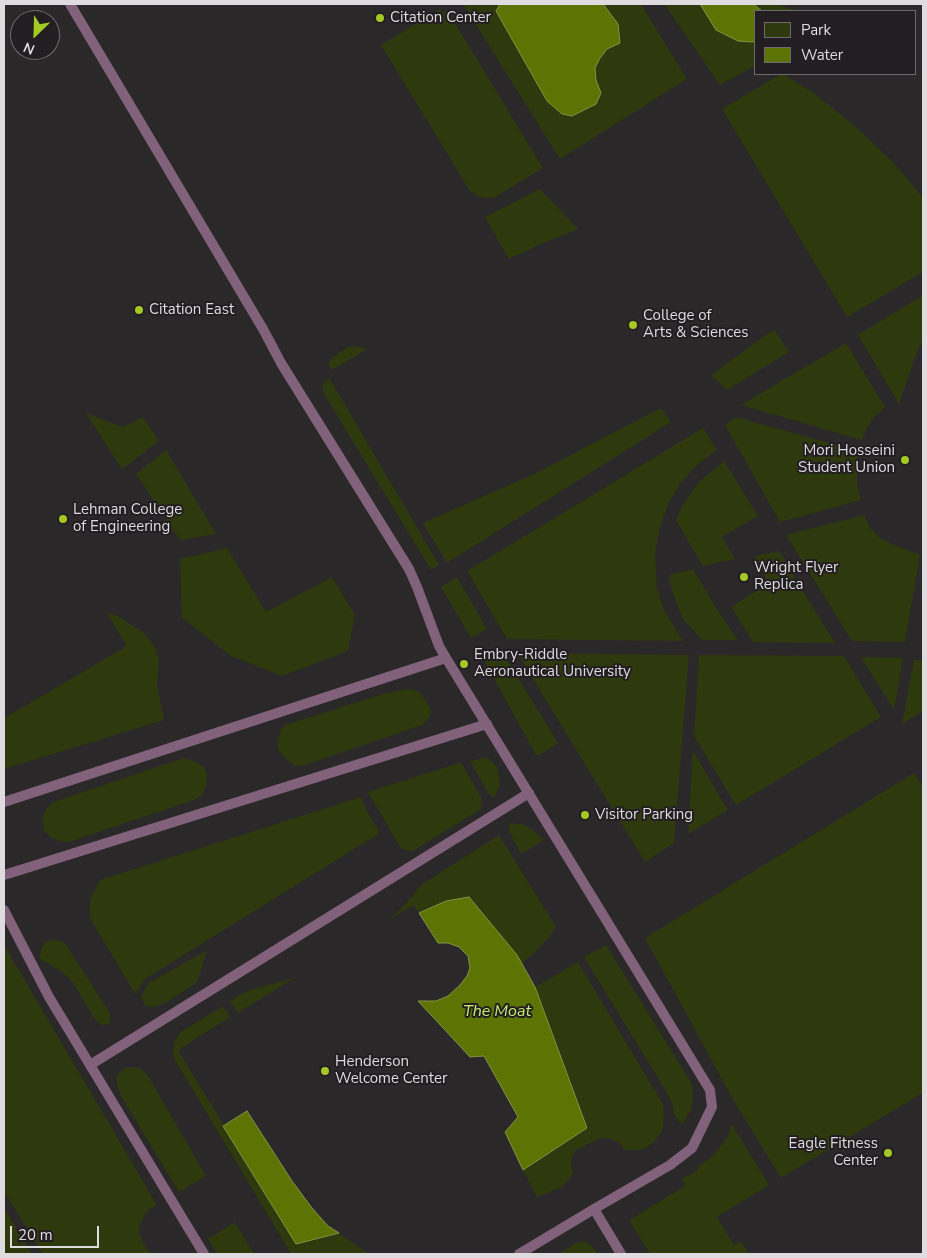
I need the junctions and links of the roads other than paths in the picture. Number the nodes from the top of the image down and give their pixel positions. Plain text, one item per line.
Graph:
1 (70, 4) edge
2 (446, 658) junction
3 (487, 724) junction
4 (529, 793) junction
5 (4, 802) edge
6 (4, 875) edge
7 (4, 910) edge
8 (90, 1065) junction
9 (594, 1209) junction
10 (204, 1254) edge
11 (519, 1254) edge
12 (621, 1254) edge

1 - 2 lane
2 - 3 lane
2 - 5 lane
3 - 4 lane
3 - 6 lane
4 - 8 lane
4 - 9 lane
7 - 8 lane
8 - 10 lane
9 - 11 lane
9 - 12 lane

